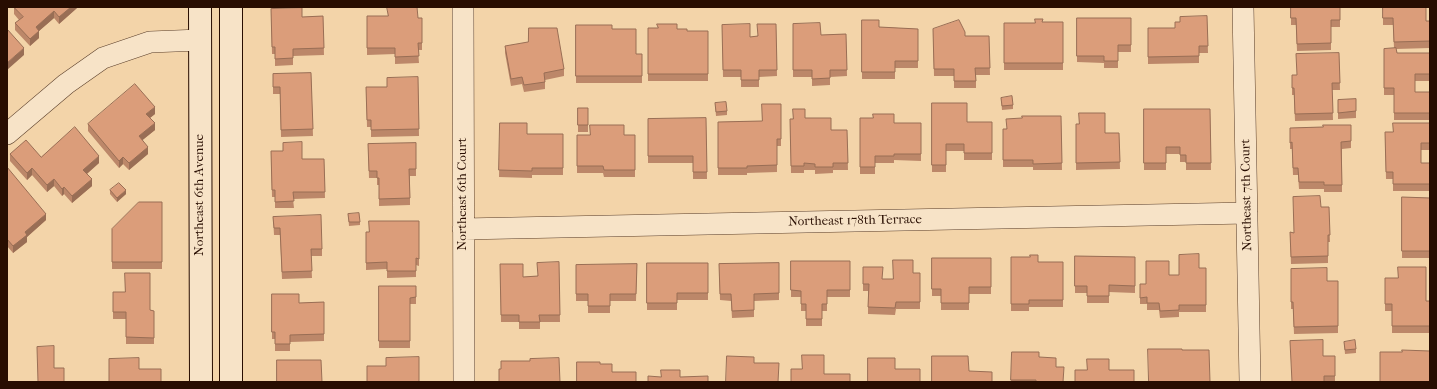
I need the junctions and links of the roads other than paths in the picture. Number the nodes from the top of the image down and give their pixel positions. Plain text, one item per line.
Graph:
1 (200, 7) edge
2 (231, 7) edge
3 (463, 7) edge
4 (1243, 7) edge
5 (200, 40) junction
6 (7, 134) edge
7 (1247, 214) junction
8 (463, 229) junction
9 (201, 382) edge
10 (231, 382) edge
11 (464, 382) edge
12 (1250, 382) edge

1 - 5 main road, Northeast 6th Avenue
2 - 10 main road
3 - 8 street, Northeast 6th Court
4 - 7 street, Northeast 7th Court
5 - 6 street
5 - 9 main road, Northeast 6th Avenue
7 - 8 street, Northeast 178th Terrace
7 - 12 street, Northeast 7th Court
8 - 11 street, Northeast 6th Court

